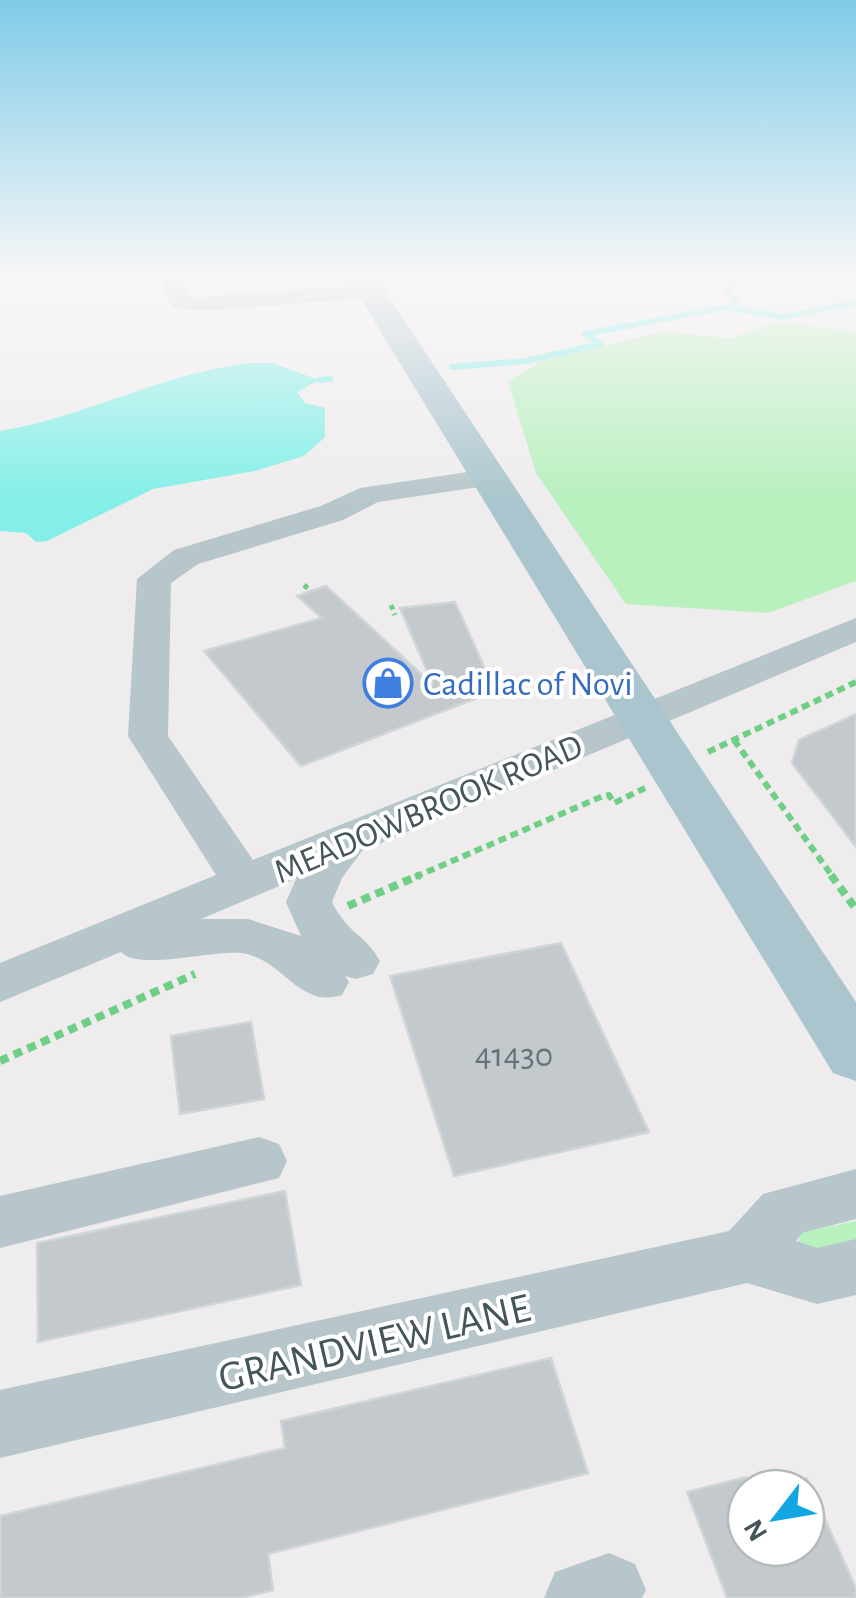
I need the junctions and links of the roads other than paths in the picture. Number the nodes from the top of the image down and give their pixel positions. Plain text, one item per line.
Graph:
1 (409, 353) edge
2 (488, 478) junction
3 (856, 630) edge
4 (641, 718) junction
5 (343, 845) junction
6 (245, 884) junction
7 (57, 960) junction
8 (0, 984) edge
9 (848, 1029) edge
10 (258, 1161) dead end
11 (856, 1194) edge
12 (0, 1222) edge
13 (747, 1255) junction
14 (856, 1267) edge
15 (0, 1424) edge

1 - 2 main road
2 - 4 main road
2 - 6 street
3 - 4 street, MEADOWBROOK ROAD
4 - 5 street, MEADOWBROOK ROAD
4 - 9 main road
5 - 6 street, MEADOWBROOK ROAD
5 - 7 street
6 - 7 street, MEADOWBROOK ROAD
7 - 8 street, MEADOWBROOK ROAD
10 - 12 street
11 - 13 street
13 - 14 street, GRANDVIEW LANE
13 - 15 street, GRANDVIEW LANE

